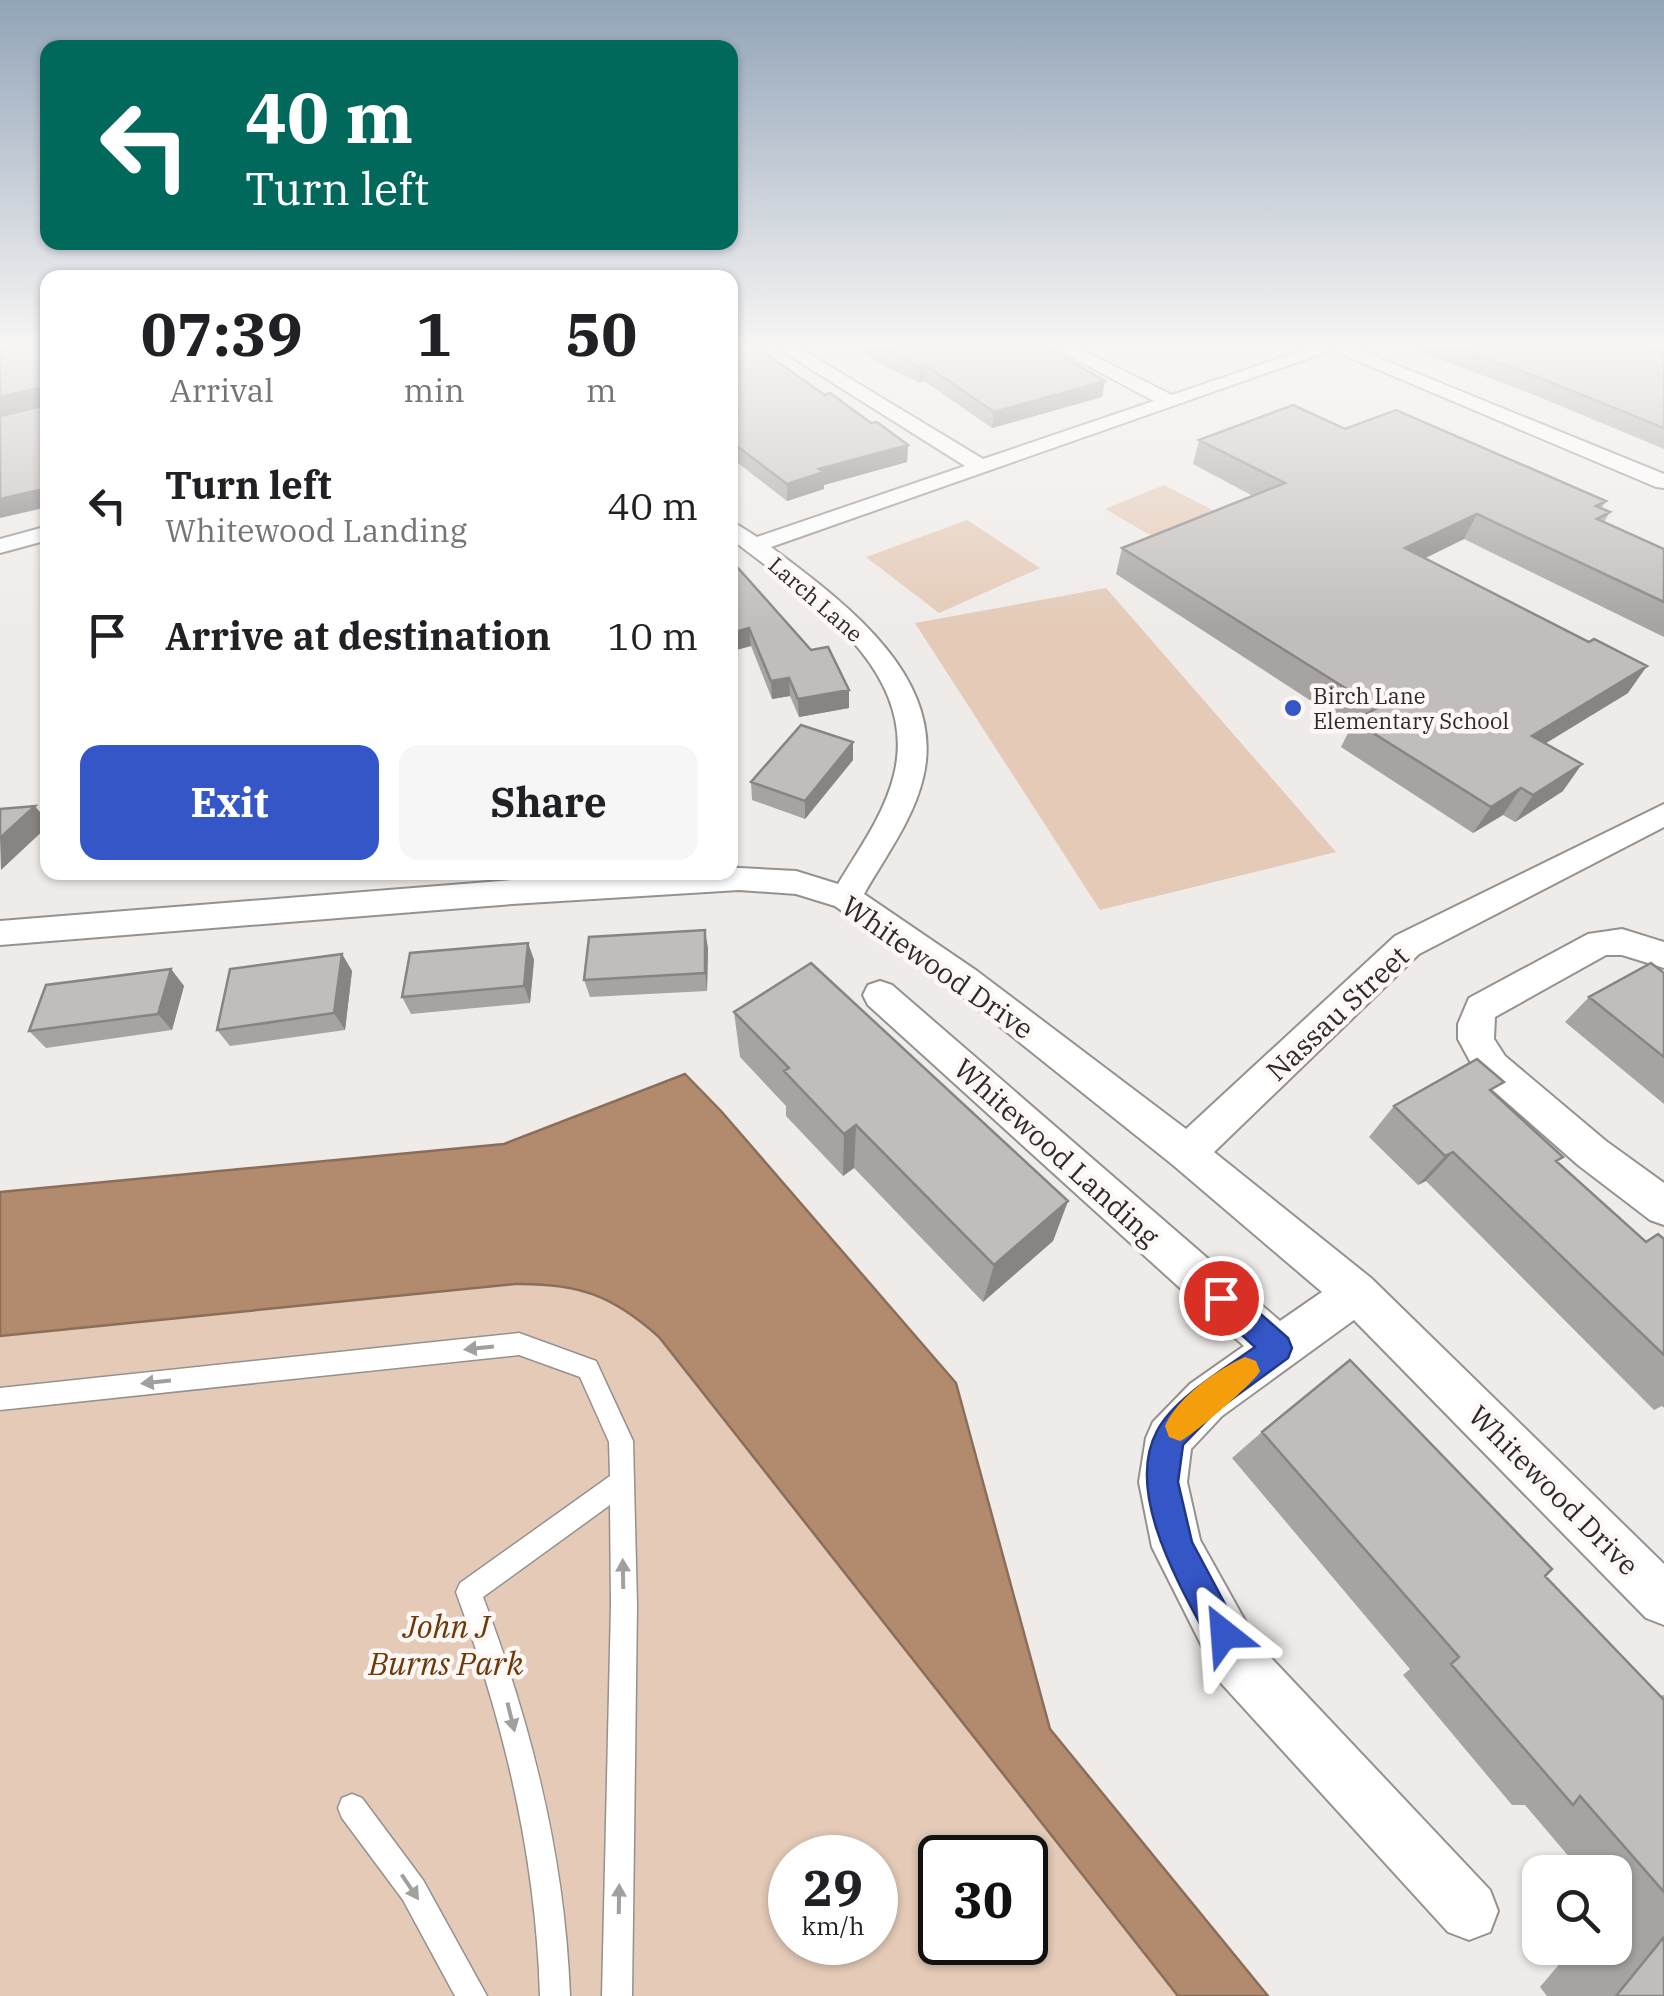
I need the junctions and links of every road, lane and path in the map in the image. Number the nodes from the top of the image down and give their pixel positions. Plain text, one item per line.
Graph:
1 (940, 442) edge
2 (1054, 442) edge
3 (1567, 442) edge
4 (981, 467) junction
5 (1664, 482) edge
6 (738, 534) edge
7 (40, 535) edge
8 (0, 546) edge
9 (753, 546) junction
10 (1664, 814) edge
11 (738, 879) edge
12 (664, 880) edge
13 (514, 882) edge
14 (846, 898) junction
15 (0, 932) edge
16 (1664, 955) edge
17 (880, 995) dead end
18 (1188, 1152) junction
19 (1664, 1207) edge
20 (1356, 1293) junction
21 (1278, 1348) junction
22 (0, 1399) edge
23 (622, 1482) junction
24 (1664, 1600) edge
25 (352, 1808) dead end
26 (1470, 1911) dead end
27 (472, 1996) edge
28 (555, 1996) edge
29 (617, 1996) edge

1 - 4 street
2 - 4 street
3 - 5 street
4 - 9 street
6 - 9 street, Larch Lane
7 - 8 street
9 - 14 street, Larch Lane
10 - 18 street, Nassau Street
11 - 14 street, Whitewood Drive
12 - 13 street, Whitewood Drive
13 - 15 street, Whitewood Drive
14 - 18 street, Whitewood Drive
16 - 19 street
17 - 21 street, Whitewood Landing
18 - 20 street, Whitewood Drive
20 - 21 street
20 - 24 street, Whitewood Drive
21 - 26 street
23 -> 22 lane
23 -> 28 lane
29 -> 23 lane
25 -> 27 lane

